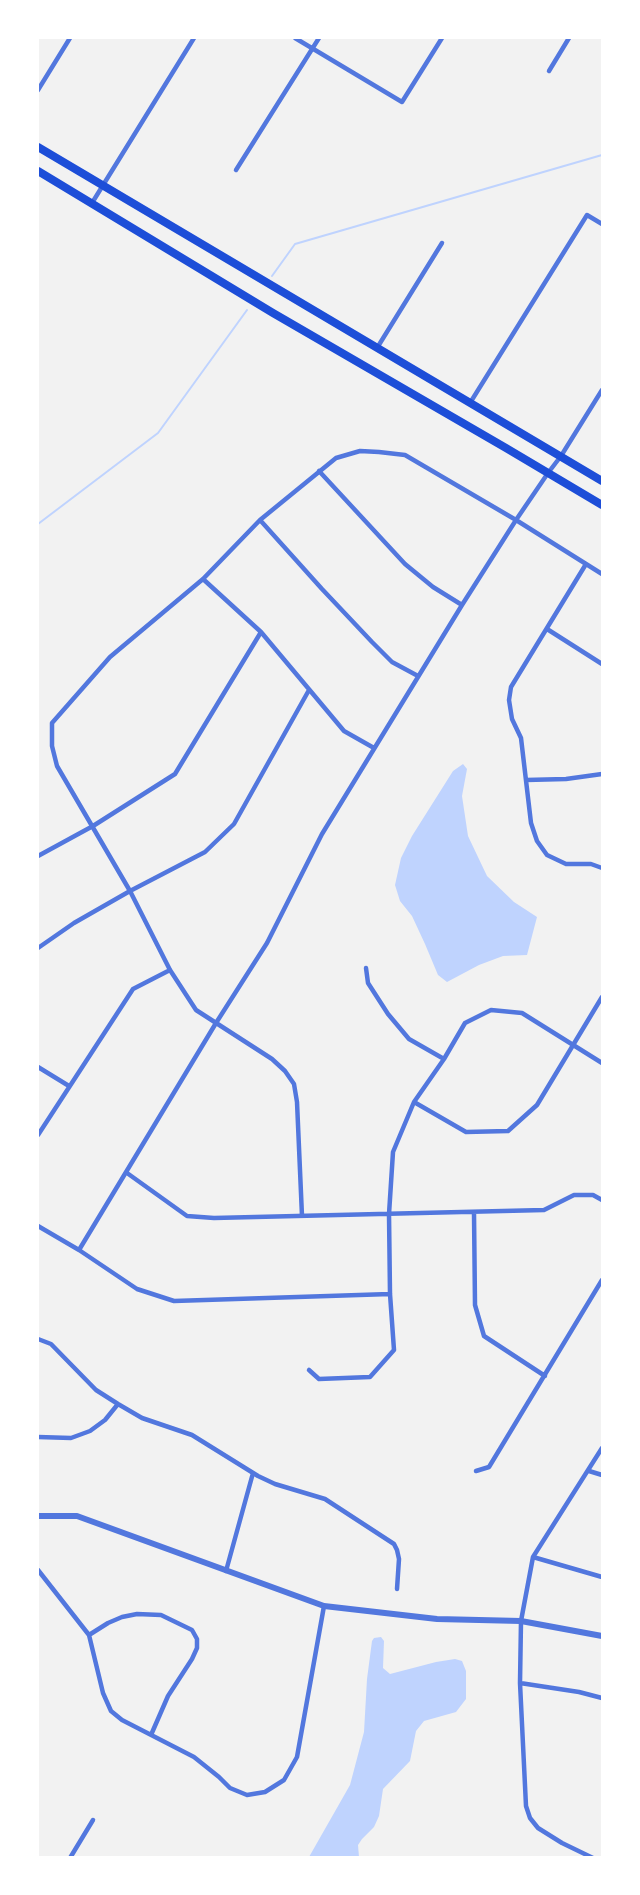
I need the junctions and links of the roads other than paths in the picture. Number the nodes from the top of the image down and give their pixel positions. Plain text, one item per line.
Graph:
1 (70, 38) edge
2 (194, 38) edge
3 (296, 38) edge
4 (318, 38) edge
5 (442, 38) edge
6 (569, 38) edge
7 (312, 48) junction
8 (549, 70) dead end
9 (38, 90) edge
10 (38, 147) edge
11 (236, 170) dead end
12 (38, 171) edge
13 (102, 186) junction
14 (92, 203) junction
15 (603, 224) edge
16 (442, 243) dead end
17 (377, 348) junction
18 (603, 390) edge
19 (470, 403) junction
20 (561, 456) junction
21 (319, 471) junction
22 (548, 473) junction
23 (603, 481) edge
24 (603, 505) edge
25 (260, 520) junction
26 (516, 520) junction
27 (586, 564) junction
28 (603, 574) edge
29 (203, 579) junction
30 (462, 605) junction
31 (547, 629) junction
32 (261, 632) junction
33 (603, 664) edge
34 (418, 676) junction
35 (309, 690) junction
36 (374, 748) junction
37 (603, 774) edge
38 (526, 780) junction
39 (93, 826) junction
40 (38, 856) edge
41 (603, 868) edge
42 (130, 891) junction
43 (38, 948) edge
44 (366, 968) dead end
45 (170, 970) junction
46 (603, 997) edge
47 (216, 1023) junction
48 (573, 1044) junction
49 (444, 1059) junction
50 (603, 1063) edge
51 (38, 1067) edge
52 (69, 1086) junction
53 (414, 1102) junction
54 (38, 1135) edge
55 (127, 1173) junction
56 (603, 1200) edge
57 (474, 1213) junction
58 (389, 1214) junction
59 (302, 1216) junction
60 (38, 1226) edge
61 (79, 1251) junction
62 (603, 1280) edge
63 (390, 1294) junction
64 (38, 1339) edge
65 (309, 1370) dead end
66 (545, 1376) junction
67 (118, 1404) junction
68 (38, 1437) edge
69 (603, 1448) edge
70 (476, 1471) dead end
71 (589, 1471) junction
72 (254, 1473) junction
73 (603, 1475) edge
74 (38, 1516) edge
75 (533, 1557) junction
76 (38, 1570) edge
77 (226, 1571) junction
78 (603, 1577) edge
79 (397, 1589) dead end
80 (324, 1606) junction
81 (521, 1621) junction
82 (89, 1635) junction
83 (603, 1636) edge
84 (520, 1683) junction
85 (603, 1698) edge
86 (151, 1735) junction
87 (93, 1820) dead end
88 (70, 1857) edge
89 (593, 1857) edge

1 - 9 street
2 - 13 street
3 - 7 street
4 - 7 street
5 - 7 street
6 - 8 street
7 - 11 street
10 - 13 main road
12 - 14 main road
13 - 14 street
13 - 17 main road
14 - 22 main road
15 - 19 street
16 - 17 street
17 - 19 main road
18 - 20 street
19 - 20 main road
20 - 22 street
20 - 23 main road
21 - 25 street
21 - 26 street
21 - 30 street
22 - 24 main road
22 - 26 street
25 - 29 street
25 - 34 street
26 - 27 street
26 - 30 street
27 - 28 street
27 - 31 street
29 - 32 street
29 - 39 street
30 - 34 street
31 - 33 street
31 - 38 street
32 - 35 street
32 - 39 street
34 - 36 street
35 - 36 street
35 - 42 street
36 - 47 street
37 - 38 street
38 - 41 street
39 - 40 street
39 - 42 street
42 - 43 street
42 - 45 street
44 - 49 street
45 - 47 street
45 - 52 street
46 - 48 street
47 - 55 street
47 - 59 street
48 - 49 street
48 - 50 street
48 - 53 street
49 - 53 street
51 - 52 street
52 - 54 street
53 - 58 street
55 - 59 street
55 - 61 street
56 - 57 street
57 - 58 street
57 - 66 street
58 - 59 street
58 - 63 street
60 - 61 street
61 - 63 street
62 - 66 street
63 - 65 street
64 - 67 street
66 - 70 street
67 - 68 street
67 - 72 street
69 - 71 street
71 - 73 street
71 - 75 street
72 - 77 street
72 - 79 street
74 - 77 street
75 - 78 street
75 - 81 street
76 - 82 street
77 - 80 street
80 - 81 street
80 - 86 street
81 - 83 street
81 - 84 street
82 - 86 street
82 - 86 street
84 - 85 street
84 - 89 street
87 - 88 street

